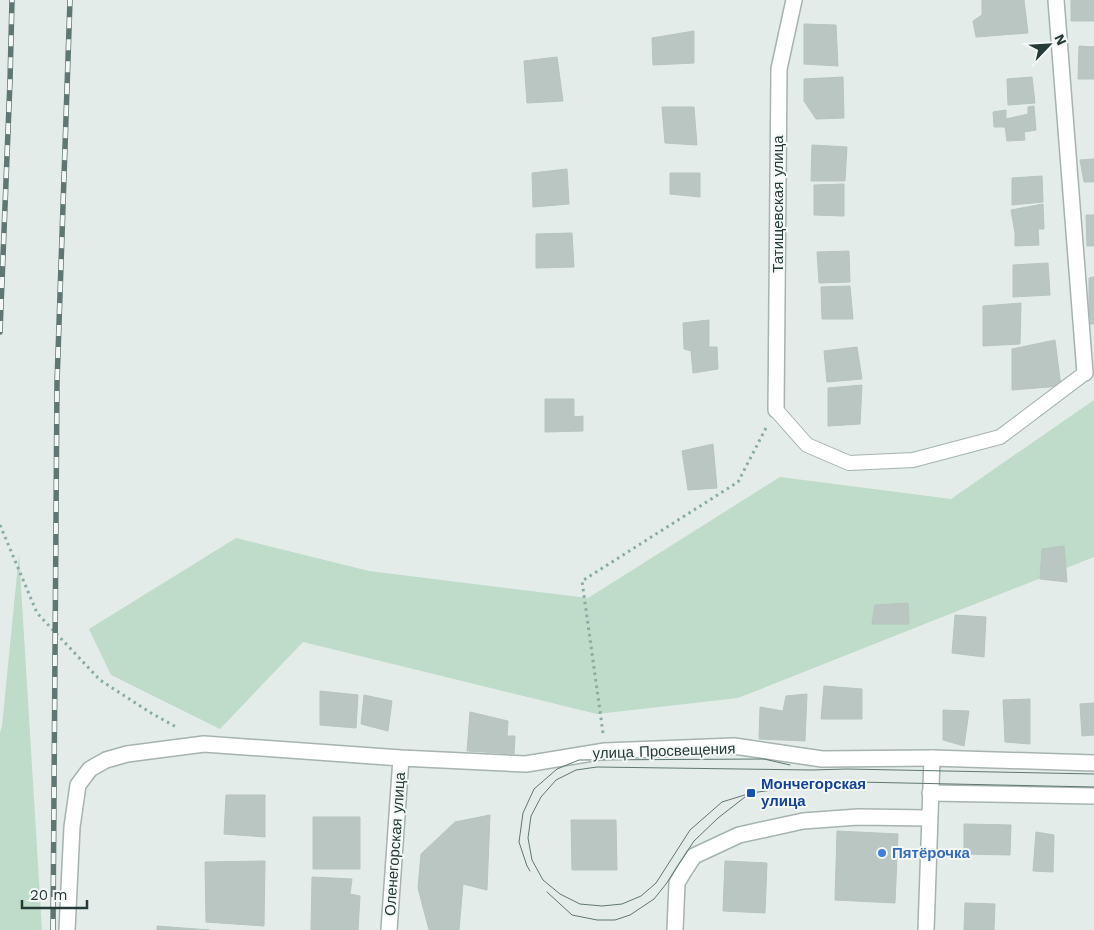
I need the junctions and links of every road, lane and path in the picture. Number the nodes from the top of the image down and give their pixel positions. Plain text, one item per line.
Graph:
1 (794, 0) edge
2 (1056, 0) edge
3 (1085, 373) joint
4 (776, 410) junction
5 (0, 525) edge
6 (204, 744) junction
7 (605, 751) junction
8 (400, 758) junction
9 (932, 758) junction
10 (1094, 763) edge
11 (930, 793) junction
12 (1094, 796) edge
13 (930, 818) junction
14 (67, 930) edge
15 (389, 930) edge
16 (675, 930) edge
17 (926, 930) edge

1 - 4 street, Татищевская улица
2 - 3 street
3 - 4 lane
4 - 7 path
5 - 6 path
6 - 8 street, улица Просвещения
6 - 14 street, улица Просвещения
7 - 8 street, улица Просвещения
7 - 9 street, улица Просвещения
8 - 15 street, Оленегорская улица
9 - 10 street, улица Просвещения
9 - 11 street
11 - 12 street
11 - 13 street
13 - 16 street
13 - 17 street

